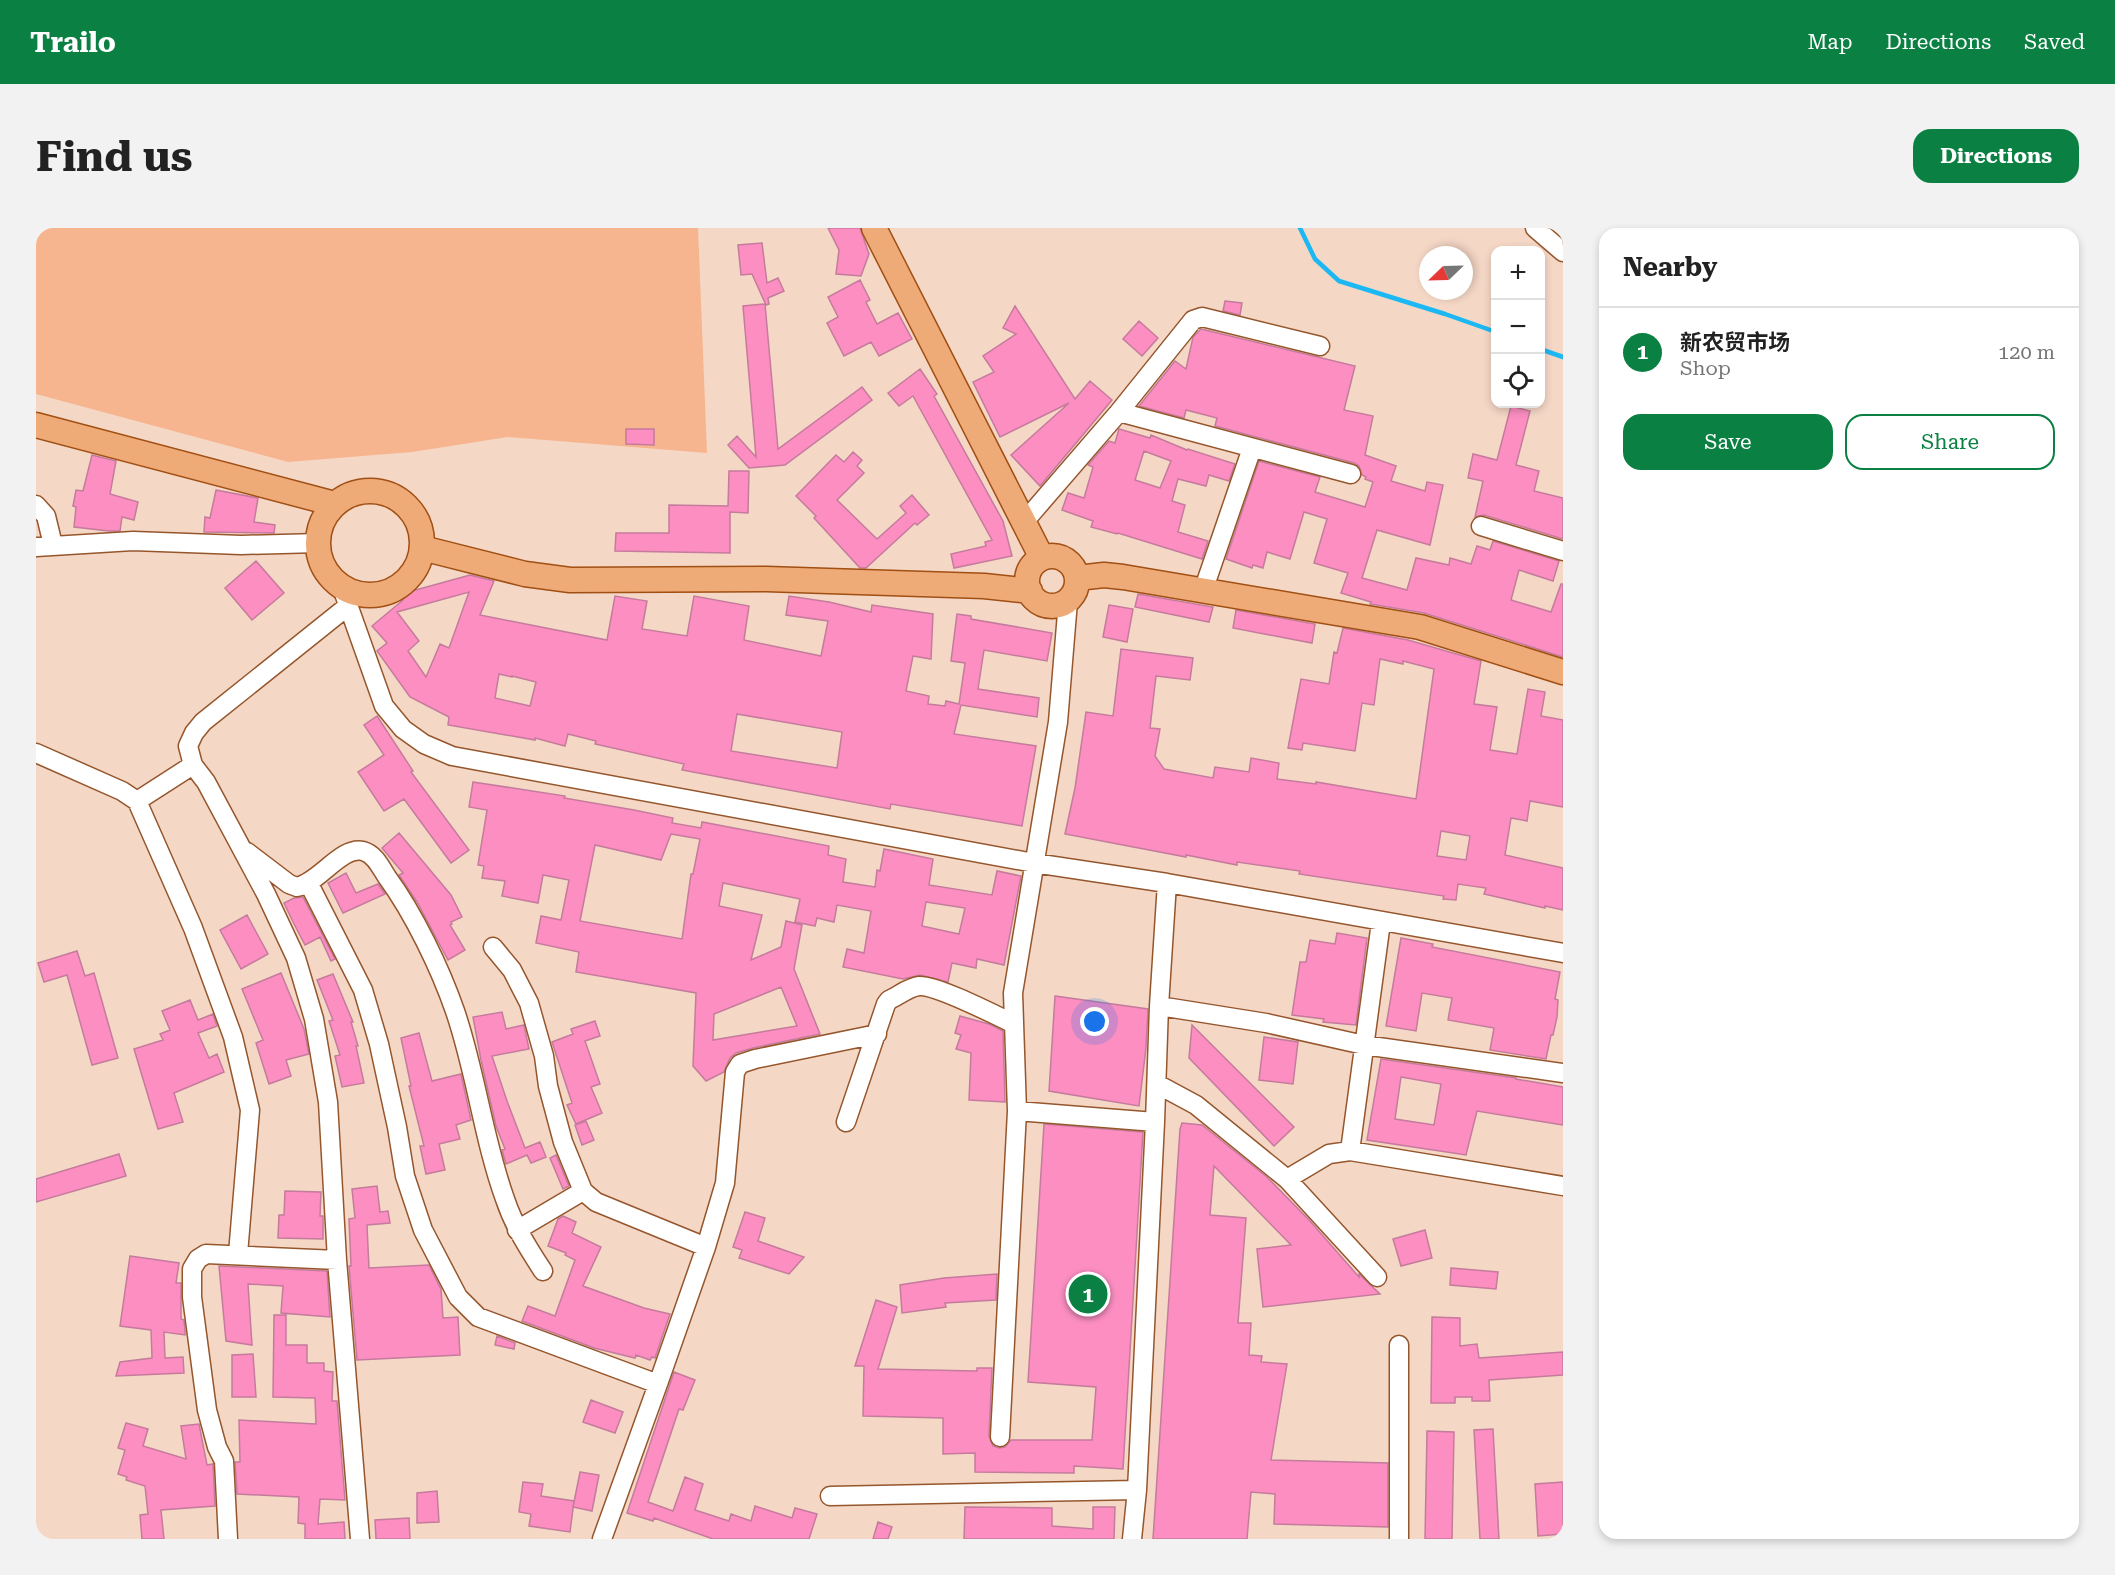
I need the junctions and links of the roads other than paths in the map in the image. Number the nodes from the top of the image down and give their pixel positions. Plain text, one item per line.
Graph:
1 (874, 228) edge
2 (1535, 228) edge
3 (1563, 252) edge
4 (1320, 346) dead end
5 (1119, 412) junction
6 (36, 425) edge
7 (1252, 448) junction
8 (1351, 474) dead end
9 (335, 504) junction
10 (36, 505) edge
11 (1024, 522) junction
12 (1481, 526) dead end
13 (319, 543) junction
14 (44, 546) edge
15 (422, 548) junction
16 (1563, 551) edge
17 (1042, 558) junction
18 (1077, 578) junction
19 (1030, 591) junction
20 (1203, 591) junction
21 (344, 596) junction
22 (1068, 601) junction
23 (1563, 672) edge
24 (36, 753) edge
25 (193, 765) junction
26 (136, 801) junction
27 (243, 849) junction
28 (1034, 863) junction
29 (308, 882) junction
30 (1167, 884) junction
31 (1381, 922) junction
32 (493, 947) dead end
33 (1563, 953) edge
34 (1158, 1006) junction
35 (1014, 1024) junction
36 (877, 1034) junction
37 (1365, 1045) junction
38 (1563, 1073) edge
39 (1157, 1084) junction
40 (1017, 1111) junction
41 (846, 1122) dead end
42 (1155, 1122) junction
43 (1350, 1151) junction
44 (1287, 1179) junction
45 (1563, 1186) edge
46 (583, 1191) junction
47 (517, 1230) junction
48 (706, 1247) junction
49 (238, 1254) junction
50 (337, 1260) junction
51 (543, 1271) dead end
52 (1377, 1277) dead end
53 (1399, 1345) dead end
54 (658, 1384) junction
55 (1000, 1437) dead end
56 (1137, 1490) junction
57 (830, 1496) dead end
58 (228, 1539) edge
59 (360, 1539) edge
60 (602, 1539) edge
61 (1132, 1539) edge
62 (1399, 1539) edge

1 - 11 main road
2 - 3 street
4 - 5 street
5 - 7 street
5 - 11 street
6 - 9 main road
7 - 8 street
7 - 20 street
9 - 13 main road
9 - 15 main road
10 - 14 street
11 - 17 main road
12 - 16 street
13 - 14 street
13 - 21 main road
15 - 19 main road
15 - 21 main road
17 - 18 main road
17 - 19 main road
18 - 20 main road
18 - 22 main road
19 - 22 main road
20 - 23 main road
21 - 25 street
21 - 28 street
22 - 28 street
24 - 26 street
25 - 26 street
25 - 27 street
26 - 49 street
27 - 29 street
27 - 50 street
28 - 30 street
28 - 35 street
29 - 47 street
29 - 54 street
30 - 31 street
30 - 34 street
31 - 33 street
31 - 37 street
32 - 46 street
34 - 37 street
34 - 39 street
35 - 36 street
35 - 40 street
36 - 41 street
36 - 48 street
37 - 38 street
37 - 43 street
39 - 42 street
39 - 44 street
40 - 42 street
40 - 55 street
42 - 56 street
43 - 44 street
43 - 45 street
44 - 52 street
46 - 47 street
46 - 48 street
47 - 51 street
48 - 54 street
49 - 50 street
49 - 58 street
50 - 59 street
53 - 62 street
54 - 60 street
56 - 57 street
56 - 61 street

